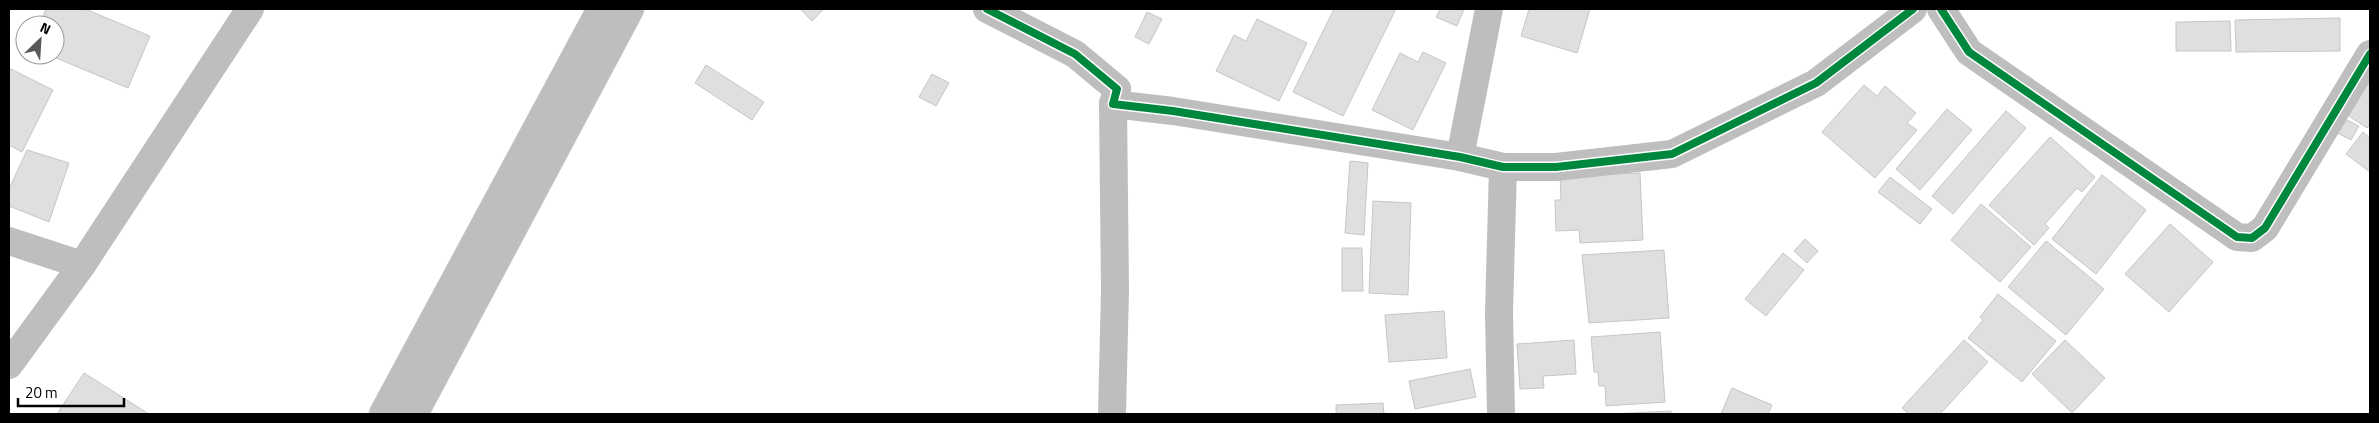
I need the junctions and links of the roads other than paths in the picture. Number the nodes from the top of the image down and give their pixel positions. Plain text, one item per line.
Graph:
1 (250, 9) edge
2 (601, 9) edge
3 (630, 9) edge
4 (987, 9) edge
5 (1489, 9) edge
6 (1913, 9) edge
7 (1941, 9) edge
8 (2370, 54) edge
9 (1113, 104) junction
10 (1460, 156) junction
11 (1503, 167) junction
12 (9, 241) edge
13 (82, 265) junction
14 (9, 365) edge
15 (383, 414) edge
16 (414, 414) edge
17 (1112, 414) edge
18 (1501, 414) edge

1 - 13 street
2 - 15 street
3 - 16 street
4 - 9 street
5 - 10 street
6 - 11 street
7 - 8 street
9 - 10 street
9 - 17 street
10 - 11 street
11 - 18 street
12 - 13 street
13 - 14 street

